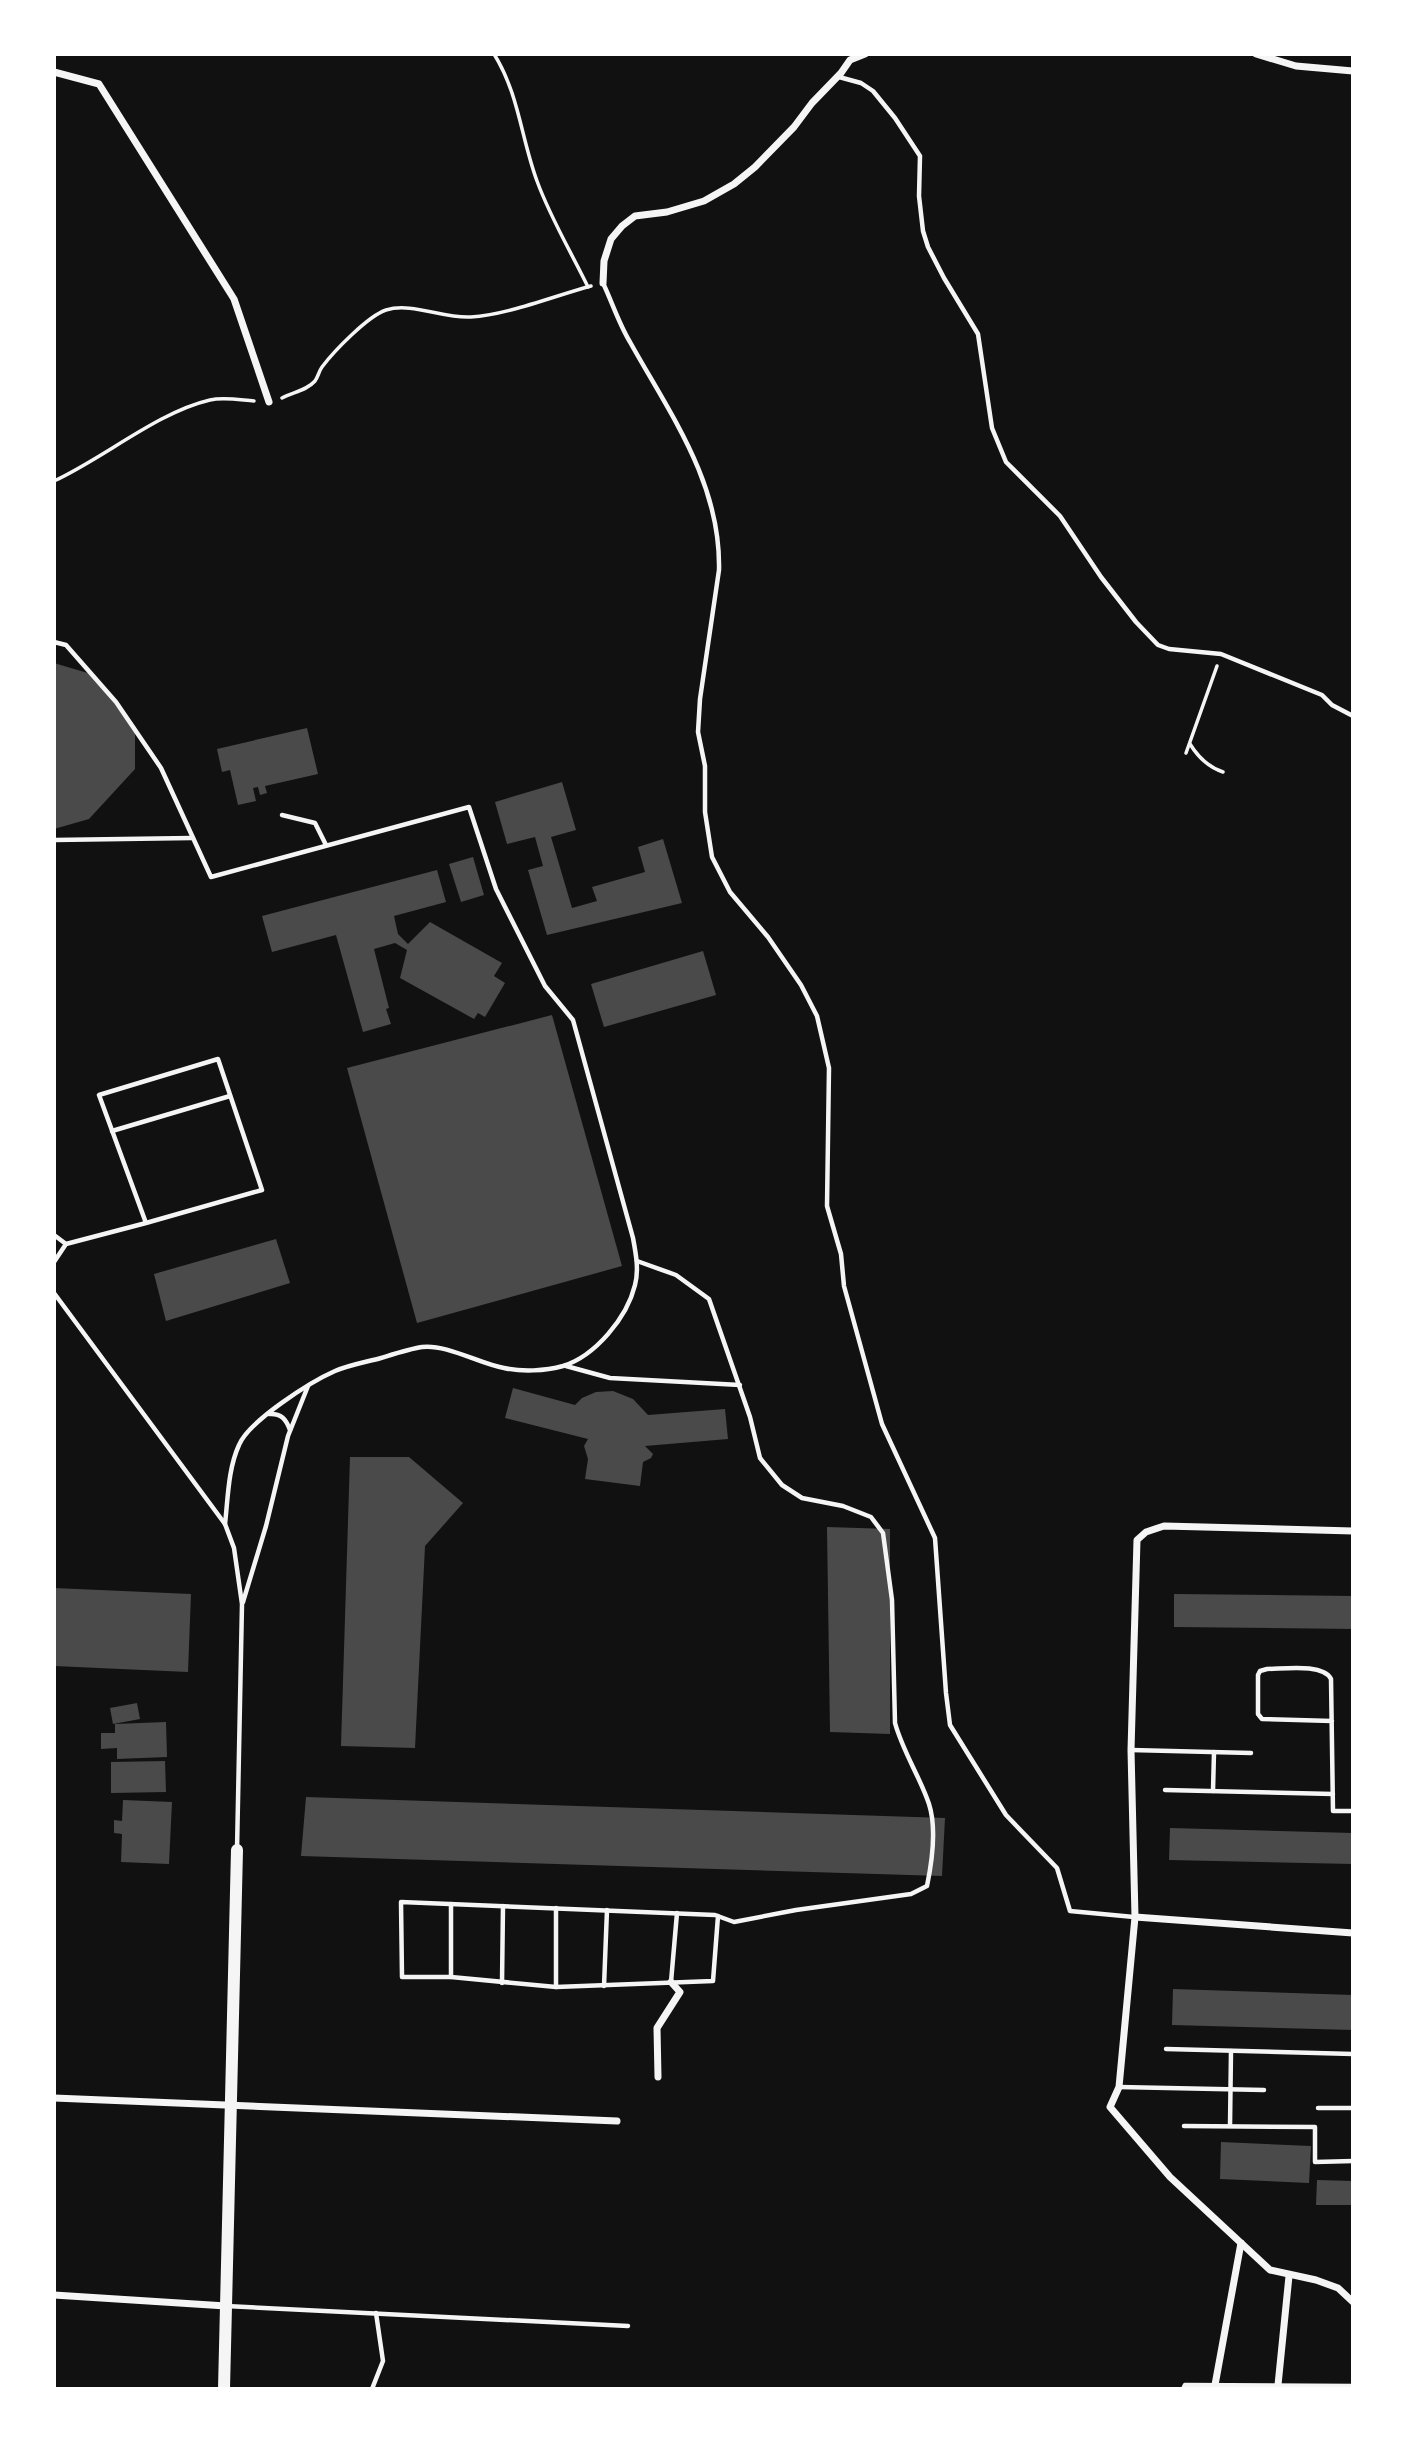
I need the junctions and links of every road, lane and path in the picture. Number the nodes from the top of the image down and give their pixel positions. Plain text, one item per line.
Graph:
1 (494, 54) edge
2 (865, 54) edge
3 (1256, 54) edge
4 (1353, 71) edge
5 (54, 72) edge
6 (837, 77) junction
7 (603, 283) junction
8 (588, 287) junction
9 (269, 402) junction
10 (54, 481) edge
11 (54, 642) edge
12 (1222, 654) junction
13 (1353, 716) edge
14 (1190, 744) junction
15 (1186, 753) dead end
16 (1223, 772) dead end
17 (282, 815) dead end
18 (192, 838) junction
19 (54, 840) edge
20 (327, 845) junction
21 (230, 1096) junction
22 (112, 1131) junction
23 (146, 1223) junction
24 (54, 1235) edge
25 (66, 1244) junction
26 (637, 1261) junction
27 (54, 1262) edge
28 (54, 1293) edge
29 (566, 1366) junction
30 (308, 1385) junction
31 (740, 1385) junction
32 (269, 1414) junction
33 (290, 1431) junction
34 (225, 1524) junction
35 (1353, 1531) edge
36 (242, 1604) junction
37 (1332, 1721) junction
38 (1131, 1750) junction
39 (1214, 1752) junction
40 (1251, 1752) dead end
41 (1165, 1790) dead end
42 (1213, 1791) junction
43 (1333, 1794) junction
44 (1353, 1811) edge
45 (237, 1850) joint
46 (452, 1904) junction
47 (503, 1906) junction
48 (556, 1908) junction
49 (607, 1910) junction
50 (677, 1913) junction
51 (718, 1916) junction
52 (1135, 1917) junction
53 (1353, 1933) edge
54 (451, 1977) junction
55 (671, 1982) junction
56 (502, 1983) junction
57 (604, 1986) junction
58 (556, 1987) junction
59 (1166, 2049) dead end
60 (1231, 2051) junction
61 (1353, 2054) edge
62 (658, 2077) dead end
63 (1119, 2087) junction
64 (1230, 2089) junction
65 (1264, 2090) dead end
66 (54, 2098) edge
67 (231, 2104) junction
68 (1318, 2108) dead end
69 (1353, 2108) edge
70 (617, 2121) dead end
71 (1184, 2126) dead end
72 (1230, 2126) junction
73 (1353, 2161) edge
74 (1241, 2244) junction
75 (1289, 2276) junction
76 (54, 2295) edge
77 (1353, 2302) edge
78 (226, 2306) junction
79 (376, 2313) junction
80 (628, 2326) dead end
81 (1215, 2385) junction
82 (1278, 2385) junction
83 (1353, 2386) edge
84 (225, 2389) edge
85 (372, 2389) edge
86 (1183, 2389) edge

1 - 8 path
2 - 6 street
3 - 4 street
5 - 9 street
6 - 7 street
6 - 12 lane
7 - 8 path
7 - 52 lane
8 - 9 path
9 - 10 path
11 - 18 lane
12 - 13 lane
12 - 14 path
14 - 15 path
14 - 16 path
17 - 20 lane
18 - 19 lane
18 - 20 lane
20 - 26 lane
21 - 22 lane
21 - 22 lane
21 - 23 lane
22 - 23 lane
23 - 25 lane
24 - 25 lane
25 - 27 lane
26 - 29 lane
26 - 31 lane
28 - 34 lane
29 - 30 lane
29 - 31 lane
30 - 32 lane
30 - 33 lane
31 - 51 lane
32 - 33 lane
32 - 34 lane
33 - 36 lane
34 - 36 lane
35 - 38 street
36 - 45 lane
37 - 37 lane
37 - 43 lane
38 - 39 lane
38 - 52 street
39 - 40 lane
39 - 42 lane
41 - 42 lane
42 - 43 lane
43 - 44 lane
45 - 67 street
46 - 47 lane
46 - 54 lane
46 - 54 lane
47 - 48 lane
47 - 56 lane
48 - 49 lane
48 - 58 lane
49 - 50 lane
49 - 57 lane
50 - 51 lane
50 - 55 lane
51 - 55 lane
52 - 53 street
52 - 63 street
54 - 56 lane
55 - 57 lane
55 - 62 street
56 - 58 lane
57 - 58 lane
59 - 60 lane
60 - 61 lane
60 - 64 lane
63 - 64 lane
63 - 74 street
64 - 65 lane
64 - 72 lane
66 - 67 street
67 - 70 street
67 - 78 street
68 - 69 lane
71 - 72 lane
72 - 73 lane
74 - 75 street
74 - 81 street
75 - 77 street
75 - 82 street
76 - 78 street
78 - 79 lane
78 - 84 street
79 - 80 lane
79 - 85 lane
81 - 82 lane
81 - 86 lane
82 - 83 lane

